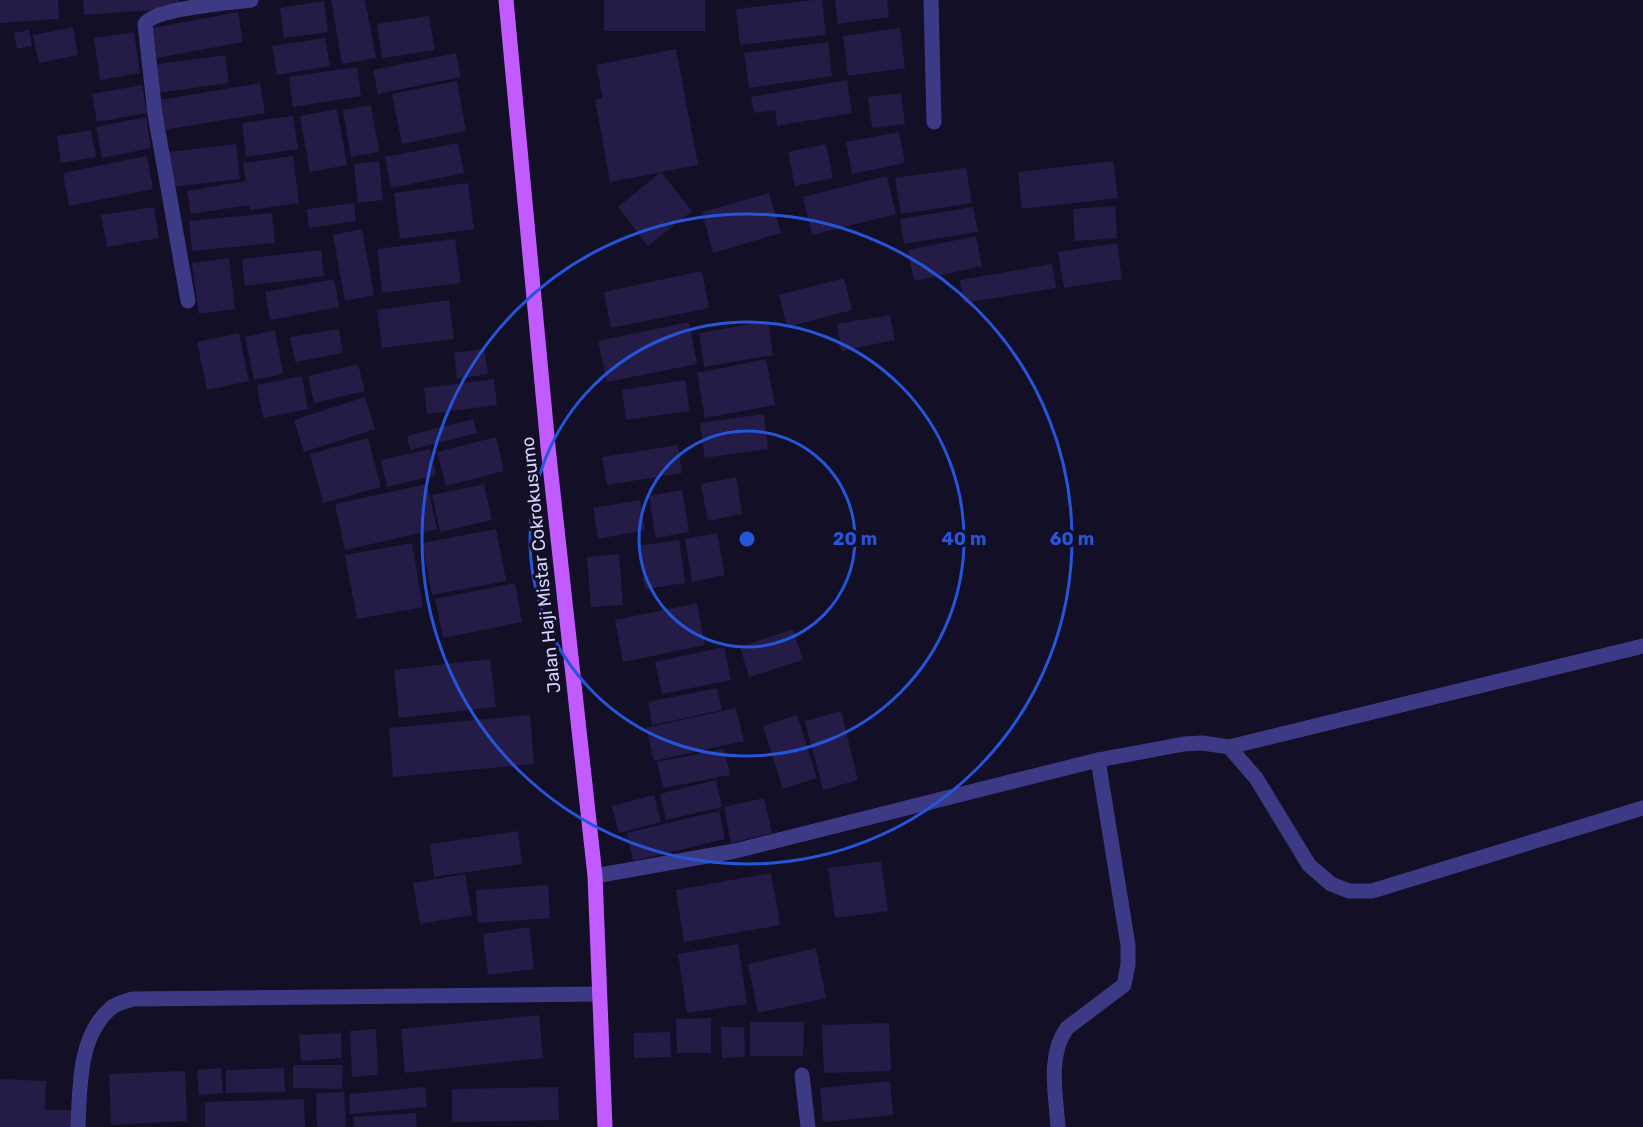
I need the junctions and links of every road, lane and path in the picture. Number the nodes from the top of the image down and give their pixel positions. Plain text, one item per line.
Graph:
1 (251, 0) edge
2 (506, 0) edge
3 (932, 0) edge
4 (934, 123) dead end
5 (188, 301) dead end
6 (1643, 646) edge
7 (1229, 747) junction
8 (1098, 760) junction
9 (1643, 808) edge
10 (595, 876) junction
11 (599, 994) junction
12 (802, 1075) dead end
13 (78, 1127) edge
14 (605, 1127) edge
15 (808, 1127) edge
16 (1058, 1127) edge

1 - 5 street
2 - 10 main road, Jalan Haji Mistar Cokrokusumo
3 - 4 street
6 - 7 street
7 - 8 street
7 - 9 street
8 - 10 street
8 - 16 street
10 - 11 main road, Jalan Haji Mistar Cokrokusumo
11 - 13 street
11 - 14 main road, Jalan Haji Mistar Cokrokusumo
12 - 15 street

